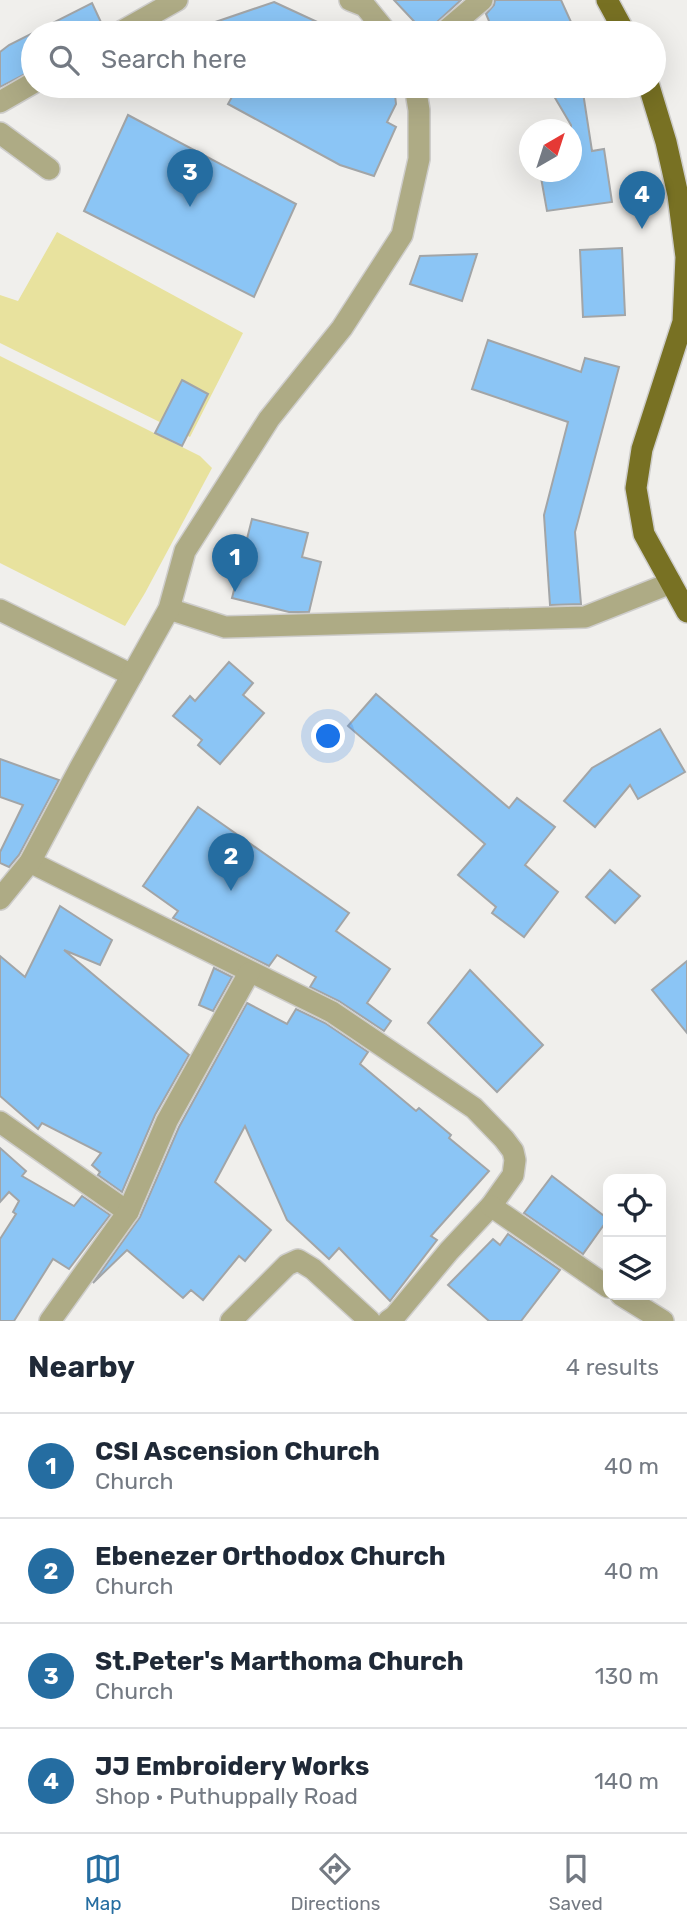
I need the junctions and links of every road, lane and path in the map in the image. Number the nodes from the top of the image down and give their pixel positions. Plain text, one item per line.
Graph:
1 (177, 0) edge
2 (350, 0) edge
3 (482, 0) edge
4 (607, 0) edge
5 (141, 21) edge
6 (377, 21) edge
7 (457, 21) edge
8 (618, 21) edge
9 (21, 90) edge
10 (417, 98) edge
11 (653, 98) edge
12 (0, 102) edge
13 (0, 133) edge
14 (50, 169) dead end
15 (671, 583) junction
16 (169, 609) junction
17 (0, 610) edge
18 (687, 612) edge
19 (132, 675) junction
20 (30, 862) junction
21 (0, 899) edge
22 (249, 973) junction
23 (0, 1122) edge
24 (491, 1206) junction
25 (128, 1212) junction
26 (603, 1284) edge
27 (629, 1300) edge
28 (50, 1321) edge
29 (231, 1321) edge
30 (370, 1321) edge
31 (388, 1321) edge
32 (663, 1321) edge

1 - 5 street
2 - 6 street
3 - 7 street
4 - 8 main road
9 - 12 street
10 - 16 street
11 - 15 main road
13 - 14 street
15 - 16 street
15 - 18 main road
16 - 19 street
17 - 19 street
19 - 20 street
20 - 21 street
20 - 22 street
22 - 24 street
22 - 25 street
23 - 25 street
24 - 26 street
24 - 31 street
25 - 28 street
27 - 32 street
29 - 30 street

